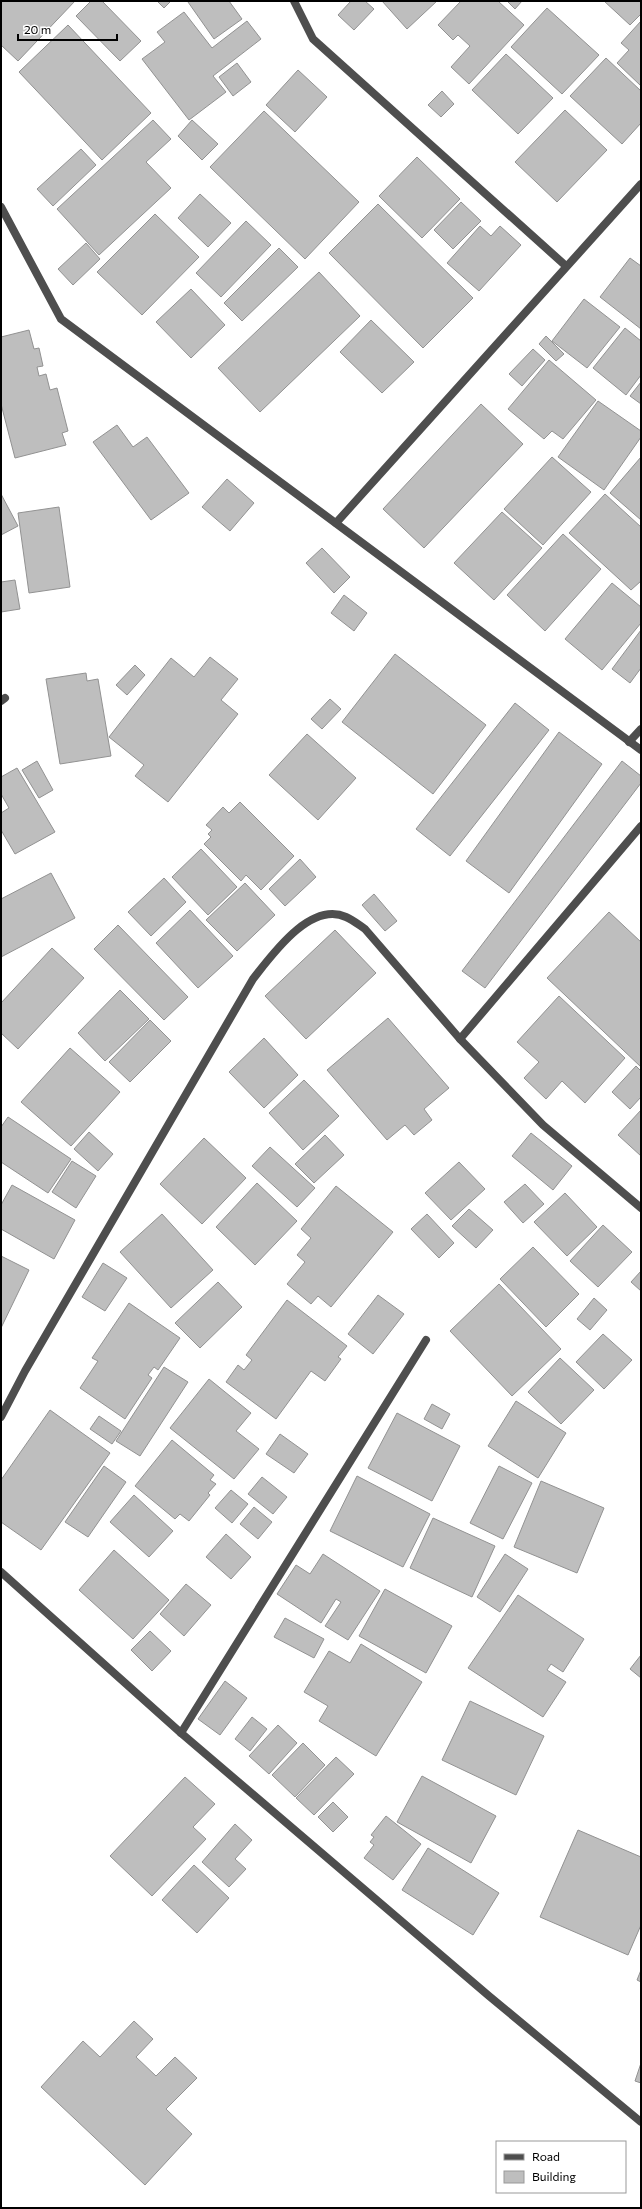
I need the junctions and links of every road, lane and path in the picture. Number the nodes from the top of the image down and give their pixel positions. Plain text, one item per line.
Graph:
1 (294, 1) edge
2 (641, 184) edge
3 (2, 210) edge
4 (566, 266) junction
5 (336, 523) junction
6 (641, 729) edge
7 (629, 742) junction
8 (641, 750) edge
9 (641, 826) edge
10 (460, 1039) junction
11 (641, 1208) edge
12 (426, 1340) dead end
13 (1, 1417) edge
14 (1, 1572) edge
15 (181, 1733) junction
16 (641, 2122) edge

1 - 4 street
2 - 4 street
3 - 5 street
4 - 5 street
5 - 7 street
6 - 7 street
7 - 8 street
9 - 10 street
10 - 11 street
10 - 13 street
12 - 15 street
14 - 15 street
15 - 16 street

